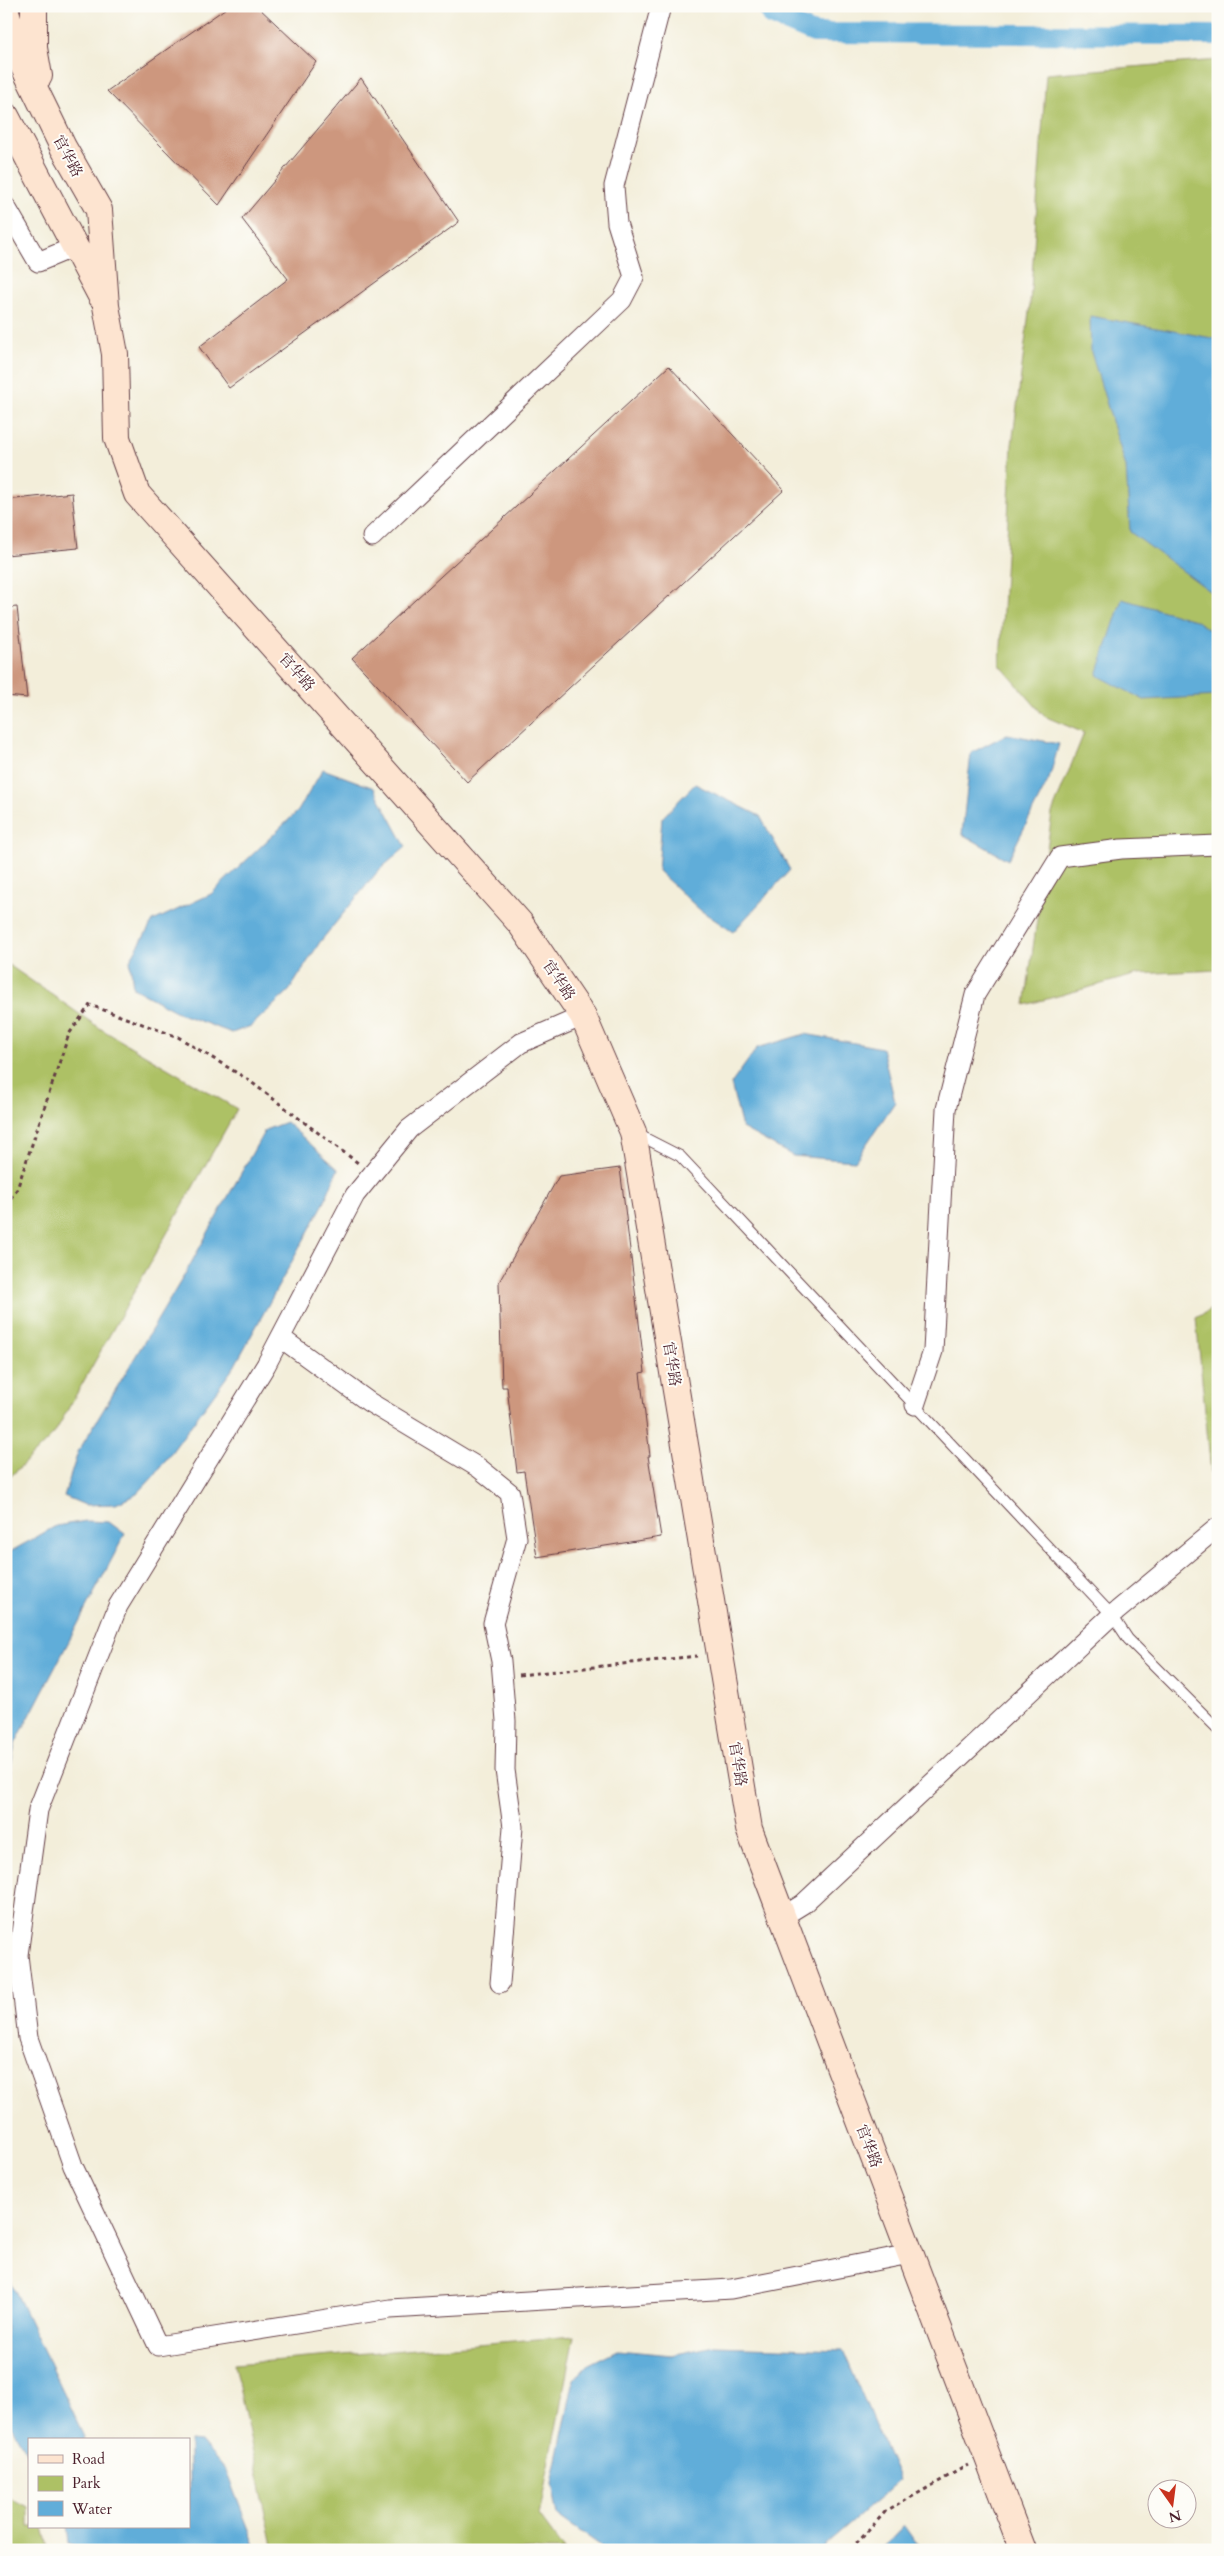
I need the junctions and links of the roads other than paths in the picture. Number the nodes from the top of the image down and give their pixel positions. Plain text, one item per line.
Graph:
1 (34, 6) edge
2 (661, 6) edge
3 (6, 11) edge
4 (46, 113) junction
5 (6, 116) edge
6 (6, 207) edge
7 (74, 247) junction
8 (106, 306) junction
9 (372, 537) dead end
10 (1218, 845) edge
11 (583, 1016) junction
12 (634, 1132) junction
13 (281, 1338) junction
14 (914, 1405) junction
15 (1218, 1527) edge
16 (1112, 1615) junction
17 (1218, 1730) edge
18 (782, 1917) junction
19 (500, 1983) dead end
20 (910, 2254) junction
21 (1022, 2550) edge

1 - 4 main road
2 - 9 street
3 - 4 main road, 官华路
4 - 8 main road, 官华路
5 - 7 main road, 官华路
6 - 7 street
7 - 8 main road, 官华路
8 - 11 main road, 官华路
10 - 14 street
11 - 12 main road, 官华路
11 - 13 street
12 - 14 lane
12 - 18 main road, 官华路
13 - 19 street
13 - 20 street
14 - 16 lane
15 - 16 street
16 - 17 lane
16 - 18 street
18 - 20 main road, 官华路
20 - 21 main road, 官华路

